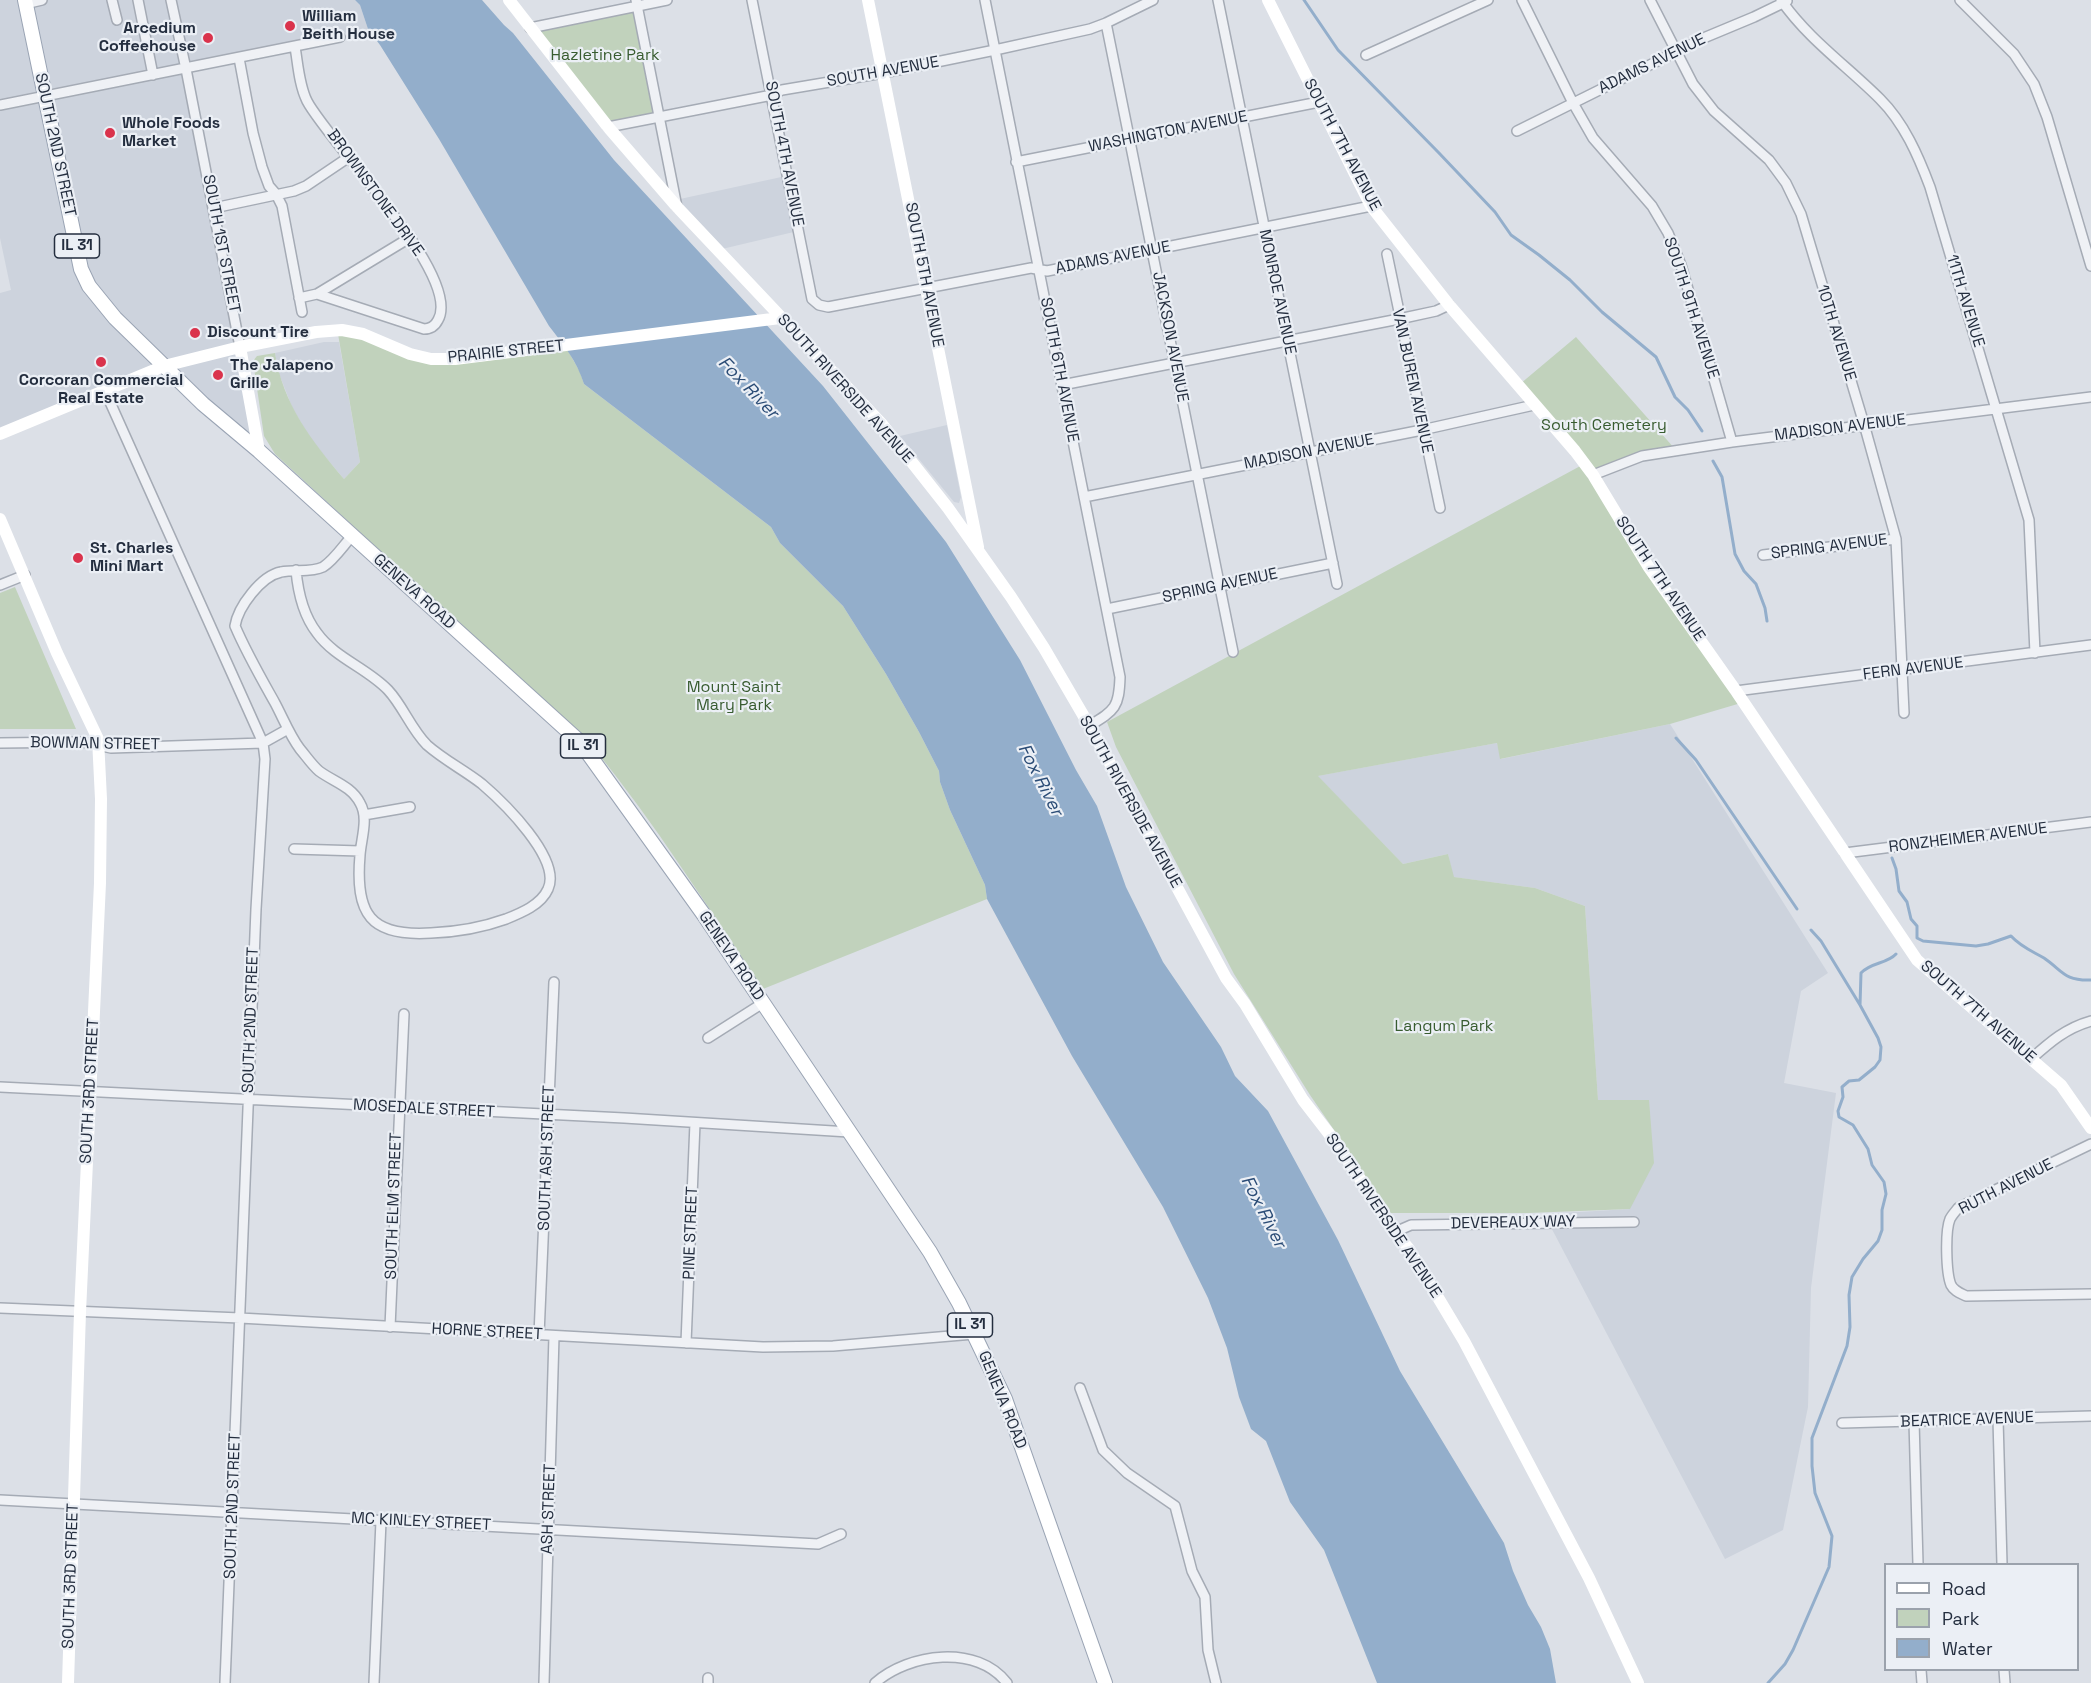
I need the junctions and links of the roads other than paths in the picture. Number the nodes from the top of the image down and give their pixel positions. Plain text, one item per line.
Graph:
1 (42, 0) edge
2 (112, 0) edge
3 (138, 0) edge
4 (171, 0) edge
5 (509, 0) edge
6 (519, 0) edge
7 (667, 0) edge
8 (752, 0) edge
9 (868, 0) edge
10 (985, 0) edge
11 (1153, 0) edge
12 (1218, 0) edge
13 (1268, 0) edge
14 (1488, 0) edge
15 (1522, 0) edge
16 (1650, 0) edge
17 (1960, 0) edge
18 (1784, 1) edge
19 (25, 2) edge
20 (637, 3) edge
21 (522, 17) junction
22 (117, 20) dead end
23 (1106, 23) junction
24 (530, 28) junction
25 (340, 38) dead end
26 (295, 47) junction
27 (995, 50) junction
28 (1675, 52) junction
29 (1366, 55) dead end
30 (239, 58) junction
31 (186, 69) junction
32 (883, 73) junction
33 (153, 75) junction
34 (772, 95) junction
35 (45, 97) junction
36 (1319, 102) junction
37 (1573, 103) junction
38 (0, 105) edge
39 (660, 117) junction
40 (1241, 118) junction
41 (608, 127) junction
42 (1517, 131) dead end
43 (1129, 140) junction
44 (349, 157) junction
45 (1016, 162) junction
46 (276, 194) junction
47 (1371, 206) junction
48 (214, 208) junction
49 (678, 208) junction
50 (1264, 229) junction
51 (411, 237) junction
52 (1153, 251) junction
53 (1387, 254) dead end
54 (2091, 266) edge
55 (1039, 269) junction
56 (926, 288) junction
57 (317, 294) junction
58 (300, 298) junction
59 (819, 305) joint
60 (1449, 305) junction
61 (302, 312) dead end
62 (780, 318) junction
63 (1399, 318) junction
64 (1288, 340) junction
65 (240, 347) junction
66 (1175, 363) junction
67 (164, 366) junction
68 (1062, 385) junction
69 (105, 392) junction
70 (2091, 397) edge
71 (1534, 405) junction
72 (1997, 408) junction
73 (1864, 424) junction
74 (1422, 430) junction
75 (0, 434) edge
76 (1732, 442) junction
77 (259, 451) junction
78 (1310, 452) junction
79 (1198, 474) junction
80 (1593, 475) junction
81 (1084, 497) junction
82 (1440, 508) dead end
83 (0, 519) edge
84 (351, 536) junction
85 (1896, 539) junction
86 (978, 551) junction
87 (1763, 555) dead end
88 (1333, 563) junction
89 (296, 570) junction
90 (25, 575) junction
91 (1337, 584) dead end
92 (0, 585) edge
93 (1220, 585) junction
94 (1107, 609) junction
95 (2091, 645) edge
96 (1233, 652) dead end
97 (2035, 653) junction
98 (1902, 670) junction
99 (1736, 691) junction
100 (1904, 713) dead end
101 (1089, 726) junction
102 (288, 729) junction
103 (0, 743) edge
104 (263, 743) junction
105 (98, 745) junction
106 (410, 807) dead end
107 (364, 815) junction
108 (2091, 822) edge
109 (294, 849) dead end
110 (360, 851) junction
111 (1845, 853) junction
112 (554, 982) dead end
113 (762, 1003) junction
114 (404, 1014) dead end
115 (2091, 1020) edge
116 (708, 1038) dead end
117 (2031, 1059) junction
118 (0, 1087) edge
119 (89, 1091) junction
120 (248, 1098) junction
121 (398, 1107) junction
122 (548, 1116) junction
123 (695, 1123) junction
124 (2091, 1128) edge
125 (849, 1132) junction
126 (2091, 1144) edge
127 (1634, 1222) dead end
128 (1395, 1232) junction
129 (2091, 1294) edge
130 (0, 1308) edge
131 (80, 1312) junction
132 (240, 1318) junction
133 (390, 1327) junction
134 (974, 1334) junction
135 (539, 1335) junction
136 (554, 1336) junction
137 (686, 1343) junction
138 (1080, 1388) dead end
139 (2091, 1416) edge
140 (1998, 1419) junction
141 (1914, 1421) junction
142 (1842, 1423) dead end
143 (0, 1500) edge
144 (74, 1504) junction
145 (232, 1513) junction
146 (381, 1521) junction
147 (548, 1528) junction
148 (841, 1534) dead end
149 (1918, 1563) edge
150 (2002, 1563) edge
151 (68, 1683) edge
152 (225, 1683) edge
153 (374, 1683) edge
154 (544, 1683) edge
155 (875, 1683) edge
156 (1007, 1683) edge
157 (1105, 1683) edge
158 (1216, 1683) edge
159 (1638, 1683) edge

1 - 19 street
2 - 22 street
3 - 33 street
4 - 31 street, SOUTH 1ST STREET
5 - 21 street, SOUTH RIVERSIDE AVENUE
6 - 21 street
7 - 20 street
8 - 34 street, SOUTH 4TH AVENUE
9 - 32 street, SOUTH 5TH AVENUE
10 - 27 street, SOUTH 6TH AVENUE
11 - 23 street, SOUTH AVENUE
12 - 40 street, MONROE AVENUE
13 - 36 street, SOUTH 7TH AVENUE
14 - 29 street
15 - 37 street, SOUTH 9TH AVENUE
16 - 28 street, 10TH AVENUE
17 - 54 street
18 - 28 street, ADAMS AVENUE
18 - 72 street, 11TH AVENUE
19 - 35 main road, SOUTH 2ND STREET / IL 31
20 - 24 street
20 - 39 street
21 - 24 street, SOUTH RIVERSIDE AVENUE
23 - 27 street, SOUTH AVENUE
23 - 43 street, JACKSON AVENUE
24 - 41 street, SOUTH RIVERSIDE AVENUE
25 - 26 street
26 - 30 street
26 - 44 street, BROWNSTONE DRIVE
27 - 32 street, SOUTH AVENUE
27 - 45 street, SOUTH 6TH AVENUE
28 - 37 street, ADAMS AVENUE
28 - 73 street, 10TH AVENUE
30 - 31 street
30 - 46 street
31 - 33 street
31 - 48 street, SOUTH 1ST STREET
32 - 34 street, SOUTH AVENUE
32 - 56 street, SOUTH 5TH AVENUE
33 - 35 street
34 - 39 street, SOUTH AVENUE
34 - 59 street, SOUTH 4TH AVENUE
35 - 38 street
35 - 67 main road, SOUTH 2ND STREET / IL 31
36 - 40 street, WASHINGTON AVENUE
36 - 47 street, SOUTH 7TH AVENUE
37 - 42 street, ADAMS AVENUE
37 - 76 street, SOUTH 9TH AVENUE
39 - 41 street, SOUTH AVENUE
39 - 49 street
40 - 43 street, WASHINGTON AVENUE
40 - 50 street, MONROE AVENUE
41 - 49 street, SOUTH RIVERSIDE AVENUE
43 - 45 street, WASHINGTON AVENUE
43 - 52 street, JACKSON AVENUE
44 - 46 street
44 - 51 street, BROWNSTONE DRIVE
45 - 55 street, SOUTH 6TH AVENUE
46 - 48 street
46 - 58 street
47 - 50 street, ADAMS AVENUE
47 - 60 street, SOUTH 7TH AVENUE
48 - 65 street, SOUTH 1ST STREET
49 - 62 street, SOUTH RIVERSIDE AVENUE
50 - 52 street, ADAMS AVENUE
50 - 64 street, MONROE AVENUE
51 - 57 street
51 - 57 street, BROWNSTONE DRIVE
52 - 55 street, ADAMS AVENUE
52 - 66 street, JACKSON AVENUE
53 - 63 street, VAN BUREN AVENUE
55 - 56 street, ADAMS AVENUE
55 - 68 street, SOUTH 6TH AVENUE
56 - 59 street, ADAMS AVENUE
56 - 86 street, SOUTH 5TH AVENUE
57 - 58 street
58 - 61 street
60 - 63 street
60 - 71 street, SOUTH 7TH AVENUE
62 - 65 street, PRAIRIE STREET
62 - 86 street, SOUTH RIVERSIDE AVENUE
63 - 64 street
63 - 74 street, VAN BUREN AVENUE
64 - 66 street
64 - 78 street, MONROE AVENUE
65 - 67 street, PRAIRIE STREET
65 - 77 street
66 - 68 street
66 - 79 street, JACKSON AVENUE
67 - 69 street, PRAIRIE STREET
67 - 77 main road, GENEVA ROAD / IL 31
68 - 81 street, SOUTH 6TH AVENUE
69 - 75 street, PRAIRIE STREET
69 - 104 street, SOUTH 2ND STREET
70 - 72 street, MADISON AVENUE
71 - 74 street, MADISON AVENUE
71 - 80 street, SOUTH 7TH AVENUE
72 - 73 street, MADISON AVENUE
72 - 97 street, 11TH AVENUE
73 - 76 street, MADISON AVENUE
73 - 85 street, 10TH AVENUE
74 - 78 street, MADISON AVENUE
74 - 82 street, VAN BUREN AVENUE
76 - 80 street, MADISON AVENUE
77 - 84 main road, GENEVA ROAD / IL 31
78 - 79 street, MADISON AVENUE
78 - 88 street, MONROE AVENUE
79 - 81 street, MADISON AVENUE
79 - 93 street, JACKSON AVENUE
80 - 99 street, SOUTH 7TH AVENUE
81 - 94 street, SOUTH 6TH AVENUE
83 - 90 street, SOUTH 3RD STREET
84 - 89 street
84 - 113 main road, GENEVA ROAD / IL 31
85 - 87 street, SPRING AVENUE
85 - 98 street, 10TH AVENUE
86 - 101 street, SOUTH RIVERSIDE AVENUE
88 - 91 street, MONROE AVENUE
88 - 93 street, SPRING AVENUE
89 - 102 street
89 - 110 street
90 - 92 street
90 - 105 street, SOUTH 3RD STREET
93 - 94 street, SPRING AVENUE
93 - 96 street, JACKSON AVENUE
94 - 101 street, SOUTH 6TH AVENUE
95 - 97 street, FERN AVENUE
97 - 98 street, FERN AVENUE
98 - 99 street, FERN AVENUE
98 - 100 street, 10TH AVENUE
99 - 111 street, SOUTH 7TH AVENUE
101 - 128 street, SOUTH RIVERSIDE AVENUE
102 - 104 street
102 - 107 street
103 - 105 street, BOWMAN STREET
104 - 105 street, BOWMAN STREET
104 - 120 street, SOUTH 2ND STREET
105 - 119 street, SOUTH 3RD STREET
106 - 107 street
107 - 110 street
108 - 111 street, RONZHEIMER AVENUE
109 - 110 street
111 - 117 street, SOUTH 7TH AVENUE
112 - 122 street, SOUTH ASH STREET
113 - 116 street
113 - 125 main road, GENEVA ROAD / IL 31
114 - 121 street, SOUTH ELM STREET
115 - 117 street
117 - 124 street, SOUTH 7TH AVENUE
118 - 119 street, MOSEDALE STREET
119 - 120 street, MOSEDALE STREET
119 - 131 street, SOUTH 3RD STREET
120 - 121 street, MOSEDALE STREET
120 - 132 street, SOUTH 2ND STREET
121 - 122 street, MOSEDALE STREET
121 - 133 street, SOUTH ELM STREET
122 - 123 street, MOSEDALE STREET
122 - 135 street, SOUTH ASH STREET
123 - 125 street, MOSEDALE STREET
123 - 137 street, PINE STREET
125 - 134 main road, GENEVA ROAD / IL 31
126 - 129 street, RUTH AVENUE
127 - 128 street, DEVEREAUX WAY
128 - 159 street, SOUTH RIVERSIDE AVENUE
130 - 131 street, HORNE STREET
131 - 132 street, HORNE STREET
131 - 144 street, SOUTH 3RD STREET
132 - 133 street, HORNE STREET
132 - 145 street, SOUTH 2ND STREET
133 - 135 street, HORNE STREET
134 - 137 street, HORNE STREET
134 - 157 main road, GENEVA ROAD / IL 31
135 - 136 street, HORNE STREET
136 - 137 street, HORNE STREET
136 - 147 street, ASH STREET
138 - 158 street
139 - 140 street, BEATRICE AVENUE
140 - 141 street, BEATRICE AVENUE
140 - 150 street
141 - 142 street, BEATRICE AVENUE
141 - 149 street
143 - 144 street, MC KINLEY STREET
144 - 145 street, MC KINLEY STREET
144 - 151 street, SOUTH 3RD STREET
145 - 146 street, MC KINLEY STREET
145 - 152 street, SOUTH 2ND STREET
146 - 147 street, MC KINLEY STREET
146 - 153 street
147 - 148 street, MC KINLEY STREET
147 - 154 street, ASH STREET
155 - 156 street

